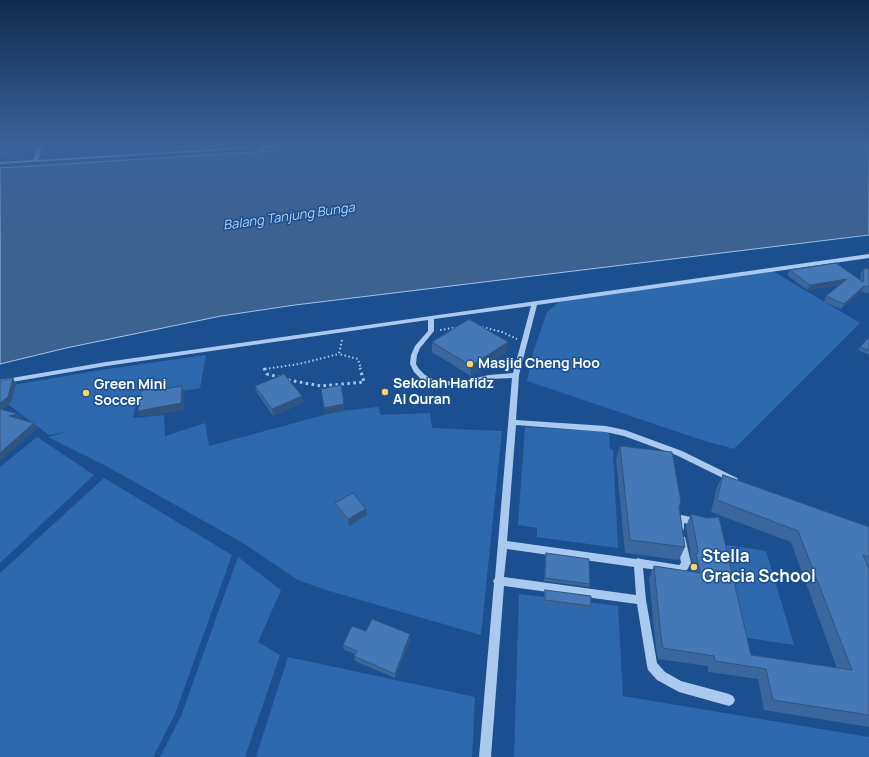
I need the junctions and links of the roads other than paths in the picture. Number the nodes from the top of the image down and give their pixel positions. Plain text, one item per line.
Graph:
1 (869, 256) edge
2 (534, 304) junction
3 (432, 318) junction
4 (516, 375) junction
5 (0, 382) edge
6 (513, 422) junction
7 (740, 483) edge
8 (702, 524) edge
9 (502, 544) junction
10 (638, 562) junction
11 (498, 582) junction
12 (641, 600) junction
13 (730, 700) dead end
14 (485, 757) edge

1 - 2 street
2 - 3 street
2 - 4 street
3 - 4 street
3 - 5 street
4 - 6 street
6 - 7 street
6 - 9 street
8 - 10 street
9 - 10 street
9 - 11 street
10 - 12 street
11 - 12 street
11 - 14 street
12 - 13 street

